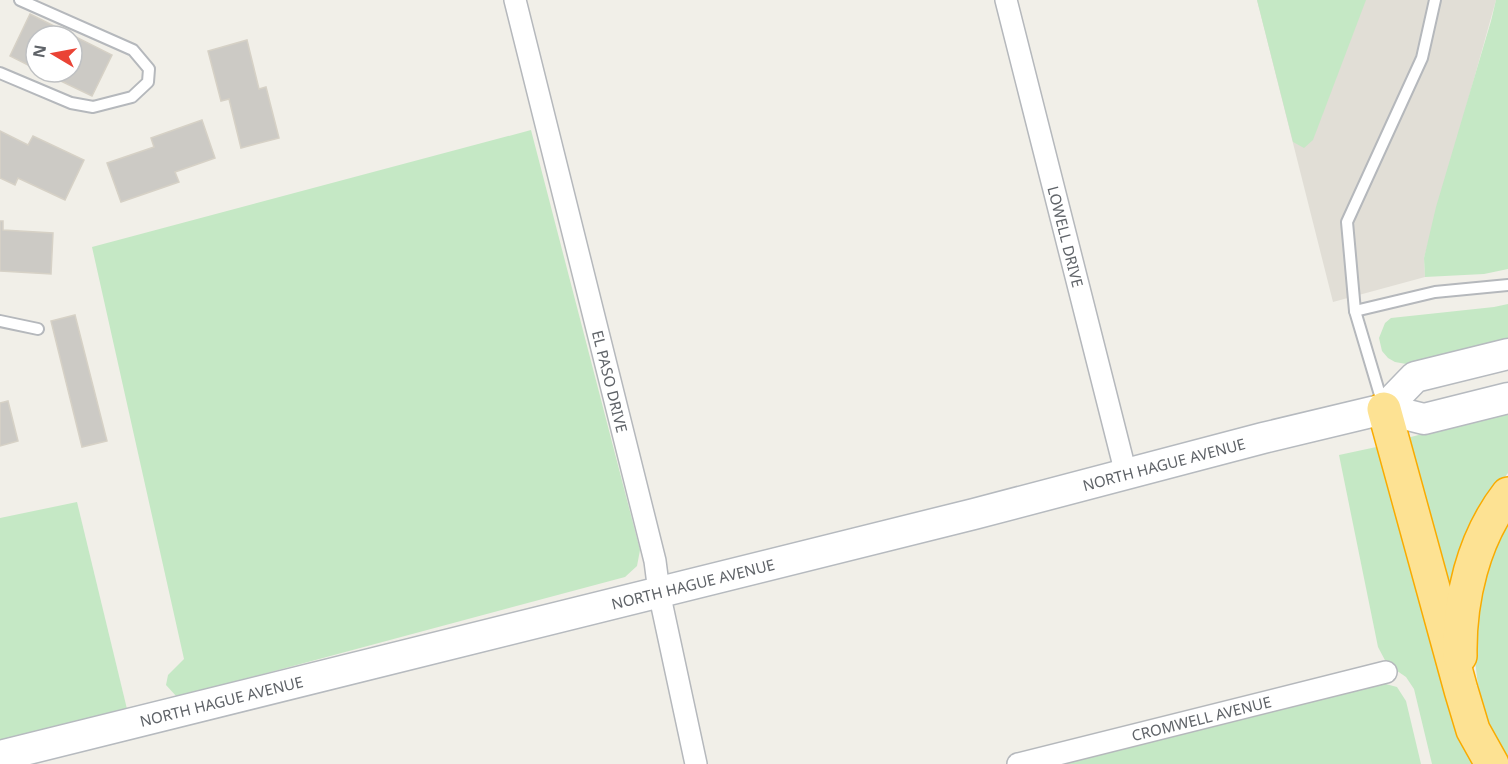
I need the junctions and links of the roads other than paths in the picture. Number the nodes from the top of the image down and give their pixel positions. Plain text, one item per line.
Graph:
1 (20, 0) edge
2 (515, 0) edge
3 (1006, 0) edge
4 (1435, 0) edge
5 (0, 73) edge
6 (1508, 285) edge
7 (1355, 311) junction
8 (0, 321) edge
9 (38, 329) dead end
10 (1508, 354) edge
11 (1508, 398) edge
12 (1384, 409) junction
13 (1126, 474) junction
14 (1508, 494) edge
15 (659, 592) junction
16 (1386, 672) dead end
17 (1461, 690) junction
18 (0, 756) edge
19 (696, 764) edge
20 (1018, 764) edge
21 (1492, 764) edge

1 - 5 lane
2 - 15 street, EL PASO DRIVE
3 - 13 street, LOWELL DRIVE
4 - 7 lane
6 - 7 lane
7 - 12 lane
8 - 9 lane
10 - 12 main road
11 - 12 main road, NORTH HAGUE AVENUE
12 - 13 main road, NORTH HAGUE AVENUE
12 - 17 highway
13 - 15 main road, NORTH HAGUE AVENUE
14 - 17 highway
15 - 18 main road, NORTH HAGUE AVENUE
15 - 19 street, EL PASO DRIVE
16 - 20 street, CROMWELL AVENUE
17 - 21 highway

